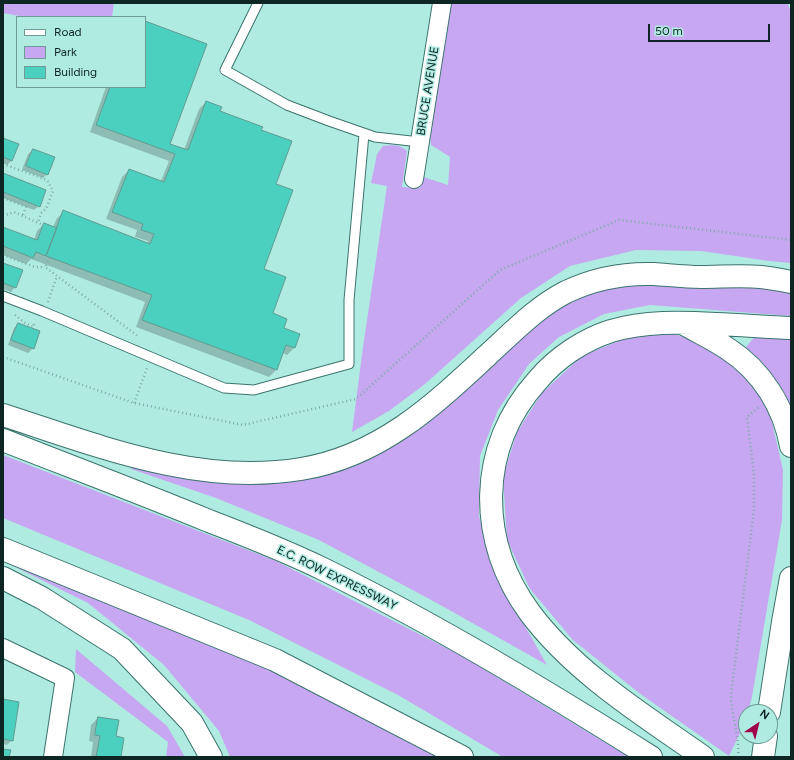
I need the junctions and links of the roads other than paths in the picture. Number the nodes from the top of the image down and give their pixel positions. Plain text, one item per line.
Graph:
1 (258, 3) edge
2 (442, 3) edge
3 (364, 134) junction
4 (420, 142) junction
5 (414, 179) dead end
6 (791, 272) edge
7 (761, 277) junction
8 (791, 282) edge
9 (3, 296) edge
10 (681, 322) junction
11 (791, 328) edge
12 (3, 415) edge
13 (3, 440) edge
14 (791, 446) edge
15 (3, 549) edge
16 (3, 578) edge
17 (791, 578) edge
18 (3, 648) edge
19 (770, 704) edge
20 (765, 744) edge
21 (53, 757) edge
22 (211, 757) edge
23 (462, 757) edge
24 (651, 757) edge
25 (703, 757) edge
26 (763, 757) edge

1 - 3 lane
2 - 4 street, BRUCE AVENUE
3 - 4 lane
3 - 9 lane
4 - 5 street, BRUCE AVENUE
6 - 7 main road
7 - 8 main road
7 - 12 main road
10 - 11 main road
10 - 14 main road
10 - 25 main road
13 - 24 main road, E.C. ROW EXPRESSWAY
15 - 23 main road
16 - 22 main road
17 - 19 main road
18 - 21 street
20 - 26 main road

